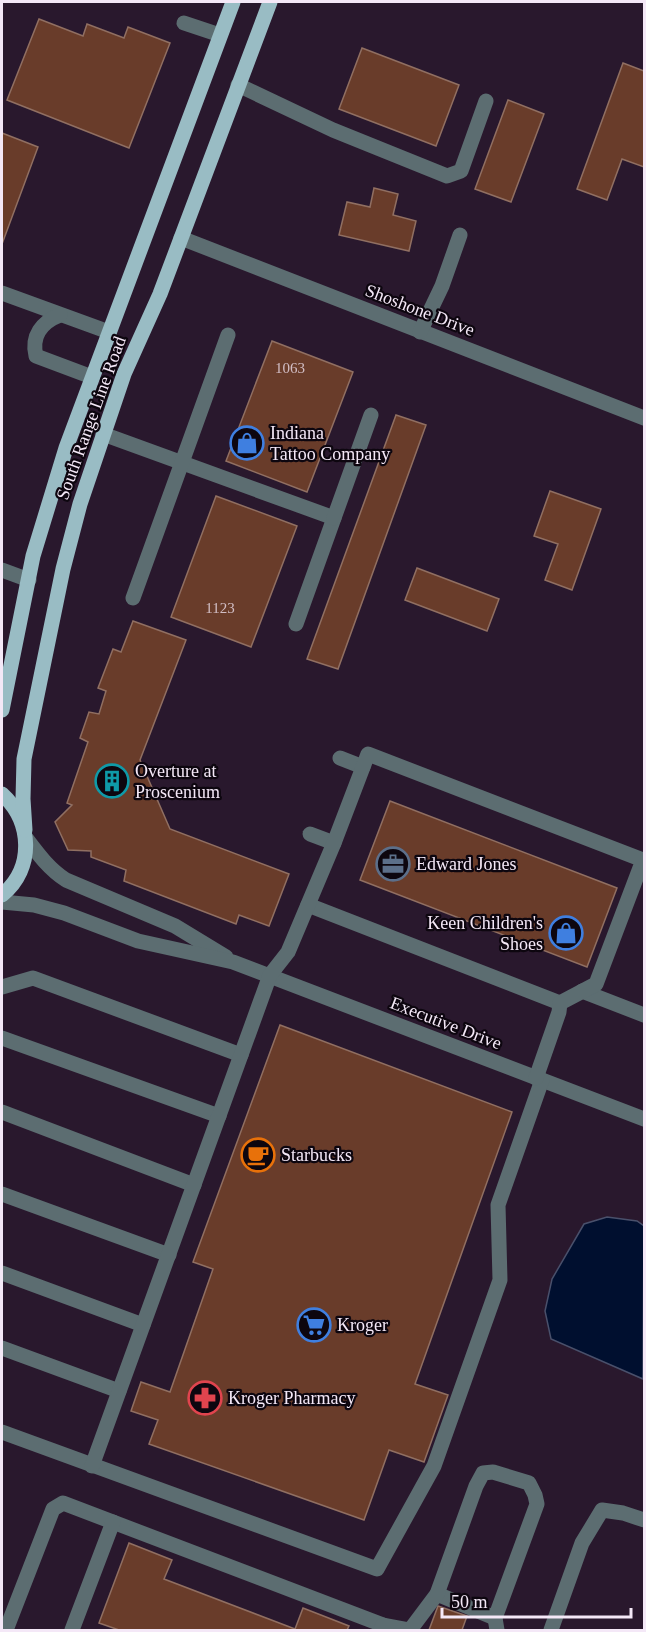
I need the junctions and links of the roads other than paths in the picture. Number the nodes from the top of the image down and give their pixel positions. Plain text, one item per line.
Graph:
1 (233, 2) edge
2 (270, 2) edge
3 (184, 22) dead end
4 (220, 35) junction
5 (238, 85) junction
6 (486, 101) dead end
7 (460, 235) dead end
8 (181, 238) junction
9 (2, 293) edge
10 (60, 315) junction
11 (109, 332) junction
12 (420, 332) junction
13 (228, 335) dead end
14 (92, 377) junction
15 (371, 415) dead end
16 (645, 417) edge
17 (103, 434) junction
18 (182, 462) junction
19 (334, 518) junction
20 (2, 570) edge
21 (29, 580) junction
22 (134, 598) dead end
23 (296, 624) dead end
24 (7, 661) edge
25 (2, 710) edge
26 (340, 758) dead end
27 (363, 767) junction
28 (2, 794) edge
29 (25, 834) junction
30 (310, 834) dead end
31 (334, 843) junction
32 (2, 895) edge
33 (2, 902) edge
34 (308, 905) junction
35 (233, 962) junction
36 (270, 975) junction
37 (2, 987) edge
38 (582, 991) junction
39 (560, 1003) junction
40 (645, 1015) edge
41 (2, 1038) edge
42 (241, 1055) junction
43 (539, 1079) junction
44 (2, 1112) edge
45 (219, 1116) junction
46 (645, 1119) edge
47 (194, 1185) junction
48 (2, 1194) edge
49 (168, 1255) junction
50 (2, 1273) edge
51 (143, 1326) junction
52 (2, 1348) edge
53 (119, 1391) junction
54 (2, 1432) edge
55 (92, 1466) junction
56 (645, 1520) edge
57 (113, 1522) junction
58 (437, 1594) junction
59 (496, 1624) edge
60 (382, 1628) edge
61 (6, 1630) edge
62 (72, 1630) edge
63 (551, 1630) edge

1 - 4 main road, South Range Line Road
2 - 5 main road, South Range Line Road
3 - 4 street
4 - 11 main road, South Range Line Road
5 - 6 street
5 - 8 main road, South Range Line Road
7 - 12 street
8 - 12 street, Shoshone Drive
8 - 17 main road, South Range Line Road
9 - 10 street
10 - 11 street
10 - 14 street
11 - 14 main road, South Range Line Road
12 - 16 street, Shoshone Drive
13 - 18 street
14 - 21 main road, South Range Line Road
15 - 19 street
17 - 18 street
17 - 29 main road, South Range Line Road
18 - 19 street
18 - 22 street
19 - 23 street
20 - 21 street
21 - 24 main road, South Range Line Road
24 - 25 main road, South Range Line Road
26 - 27 street
27 - 31 street
27 - 38 street
28 - 29 main road
29 - 32 main road, South Range Line Road
29 - 35 street, Executive Drive
30 - 31 street
31 - 34 street
33 - 35 street, Executive Drive
34 - 36 street
34 - 39 street
35 - 36 street, Executive Drive
36 - 42 street
36 - 43 street, Executive Drive
37 - 42 street
38 - 39 street
38 - 40 street
39 - 43 street
41 - 45 street
42 - 45 street
43 - 46 street, Executive Drive
43 - 55 street
44 - 47 street
45 - 47 street
47 - 49 street
48 - 49 street
49 - 51 street
50 - 51 street
51 - 53 street
52 - 53 street
53 - 55 street
54 - 55 street
56 - 63 street
57 - 60 street
57 - 61 street
57 - 62 street
58 - 59 street
58 - 59 street
58 - 60 street

